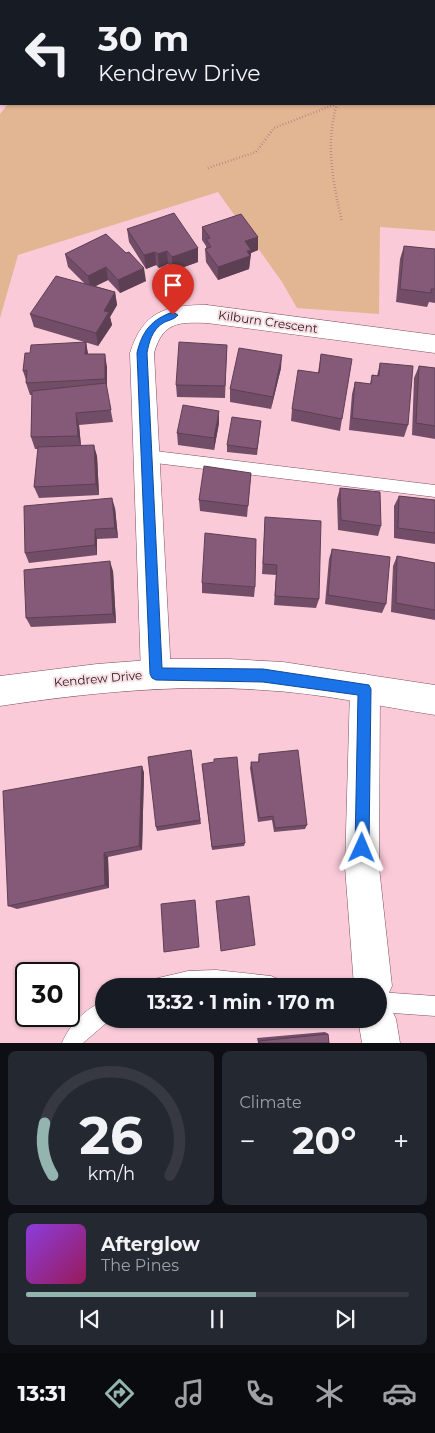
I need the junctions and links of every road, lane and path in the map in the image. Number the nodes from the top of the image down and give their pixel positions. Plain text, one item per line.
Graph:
1 (333, 105) edge
2 (336, 105) edge
3 (208, 168) dead end
4 (342, 222) dead end
5 (435, 344) edge
6 (148, 456) junction
7 (435, 490) edge
8 (156, 674) junction
9 (365, 689) junction
10 (0, 691) edge
11 (435, 700) edge
12 (371, 978) edge
13 (387, 1003) edge
14 (435, 1006) edge
15 (95, 1019) edge
16 (378, 1028) edge
17 (72, 1043) edge
18 (381, 1043) edge

1 - 3 path
2 - 4 path
5 - 6 street, Kilburn Crescent
6 - 7 lane
6 - 8 street, Kilburn Crescent
8 - 9 street, Kendrew Drive
8 - 10 street, Kendrew Drive
9 - 11 street, Kendrew Drive
9 - 12 street
13 - 14 lane
15 - 17 lane
16 - 18 street

